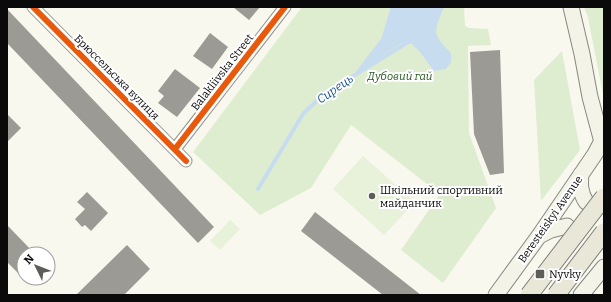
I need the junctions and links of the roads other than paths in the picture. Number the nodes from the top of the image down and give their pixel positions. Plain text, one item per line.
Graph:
1 (33, 7) edge
2 (285, 7) edge
3 (571, 7) edge
4 (603, 139) edge
5 (175, 149) junction
6 (186, 161) dead end
7 (581, 174) junction
8 (604, 197) edge
9 (586, 202) tunnel mouth
10 (567, 226) dead end
11 (604, 232) edge
12 (539, 236) junction
13 (595, 248) dead end
14 (602, 270) edge
15 (496, 295) edge
16 (529, 295) edge
17 (556, 295) edge
18 (582, 295) edge

1 - 5 street, Брюссельська вулиця
2 - 5 street, Balakliivska Street
3 - 4 main road
4 - 7 main road, Beresteiskyi Avenue
5 - 6 street, Брюссельська вулиця
7 - 9 main road
7 - 12 main road, Beresteiskyi Avenue
8 - 16 main road, bridge
10 - 12 main road
11 - 17 main road, bridge
12 - 15 main road, Beresteiskyi Avenue
13 - 14 main road
14 - 18 main road

